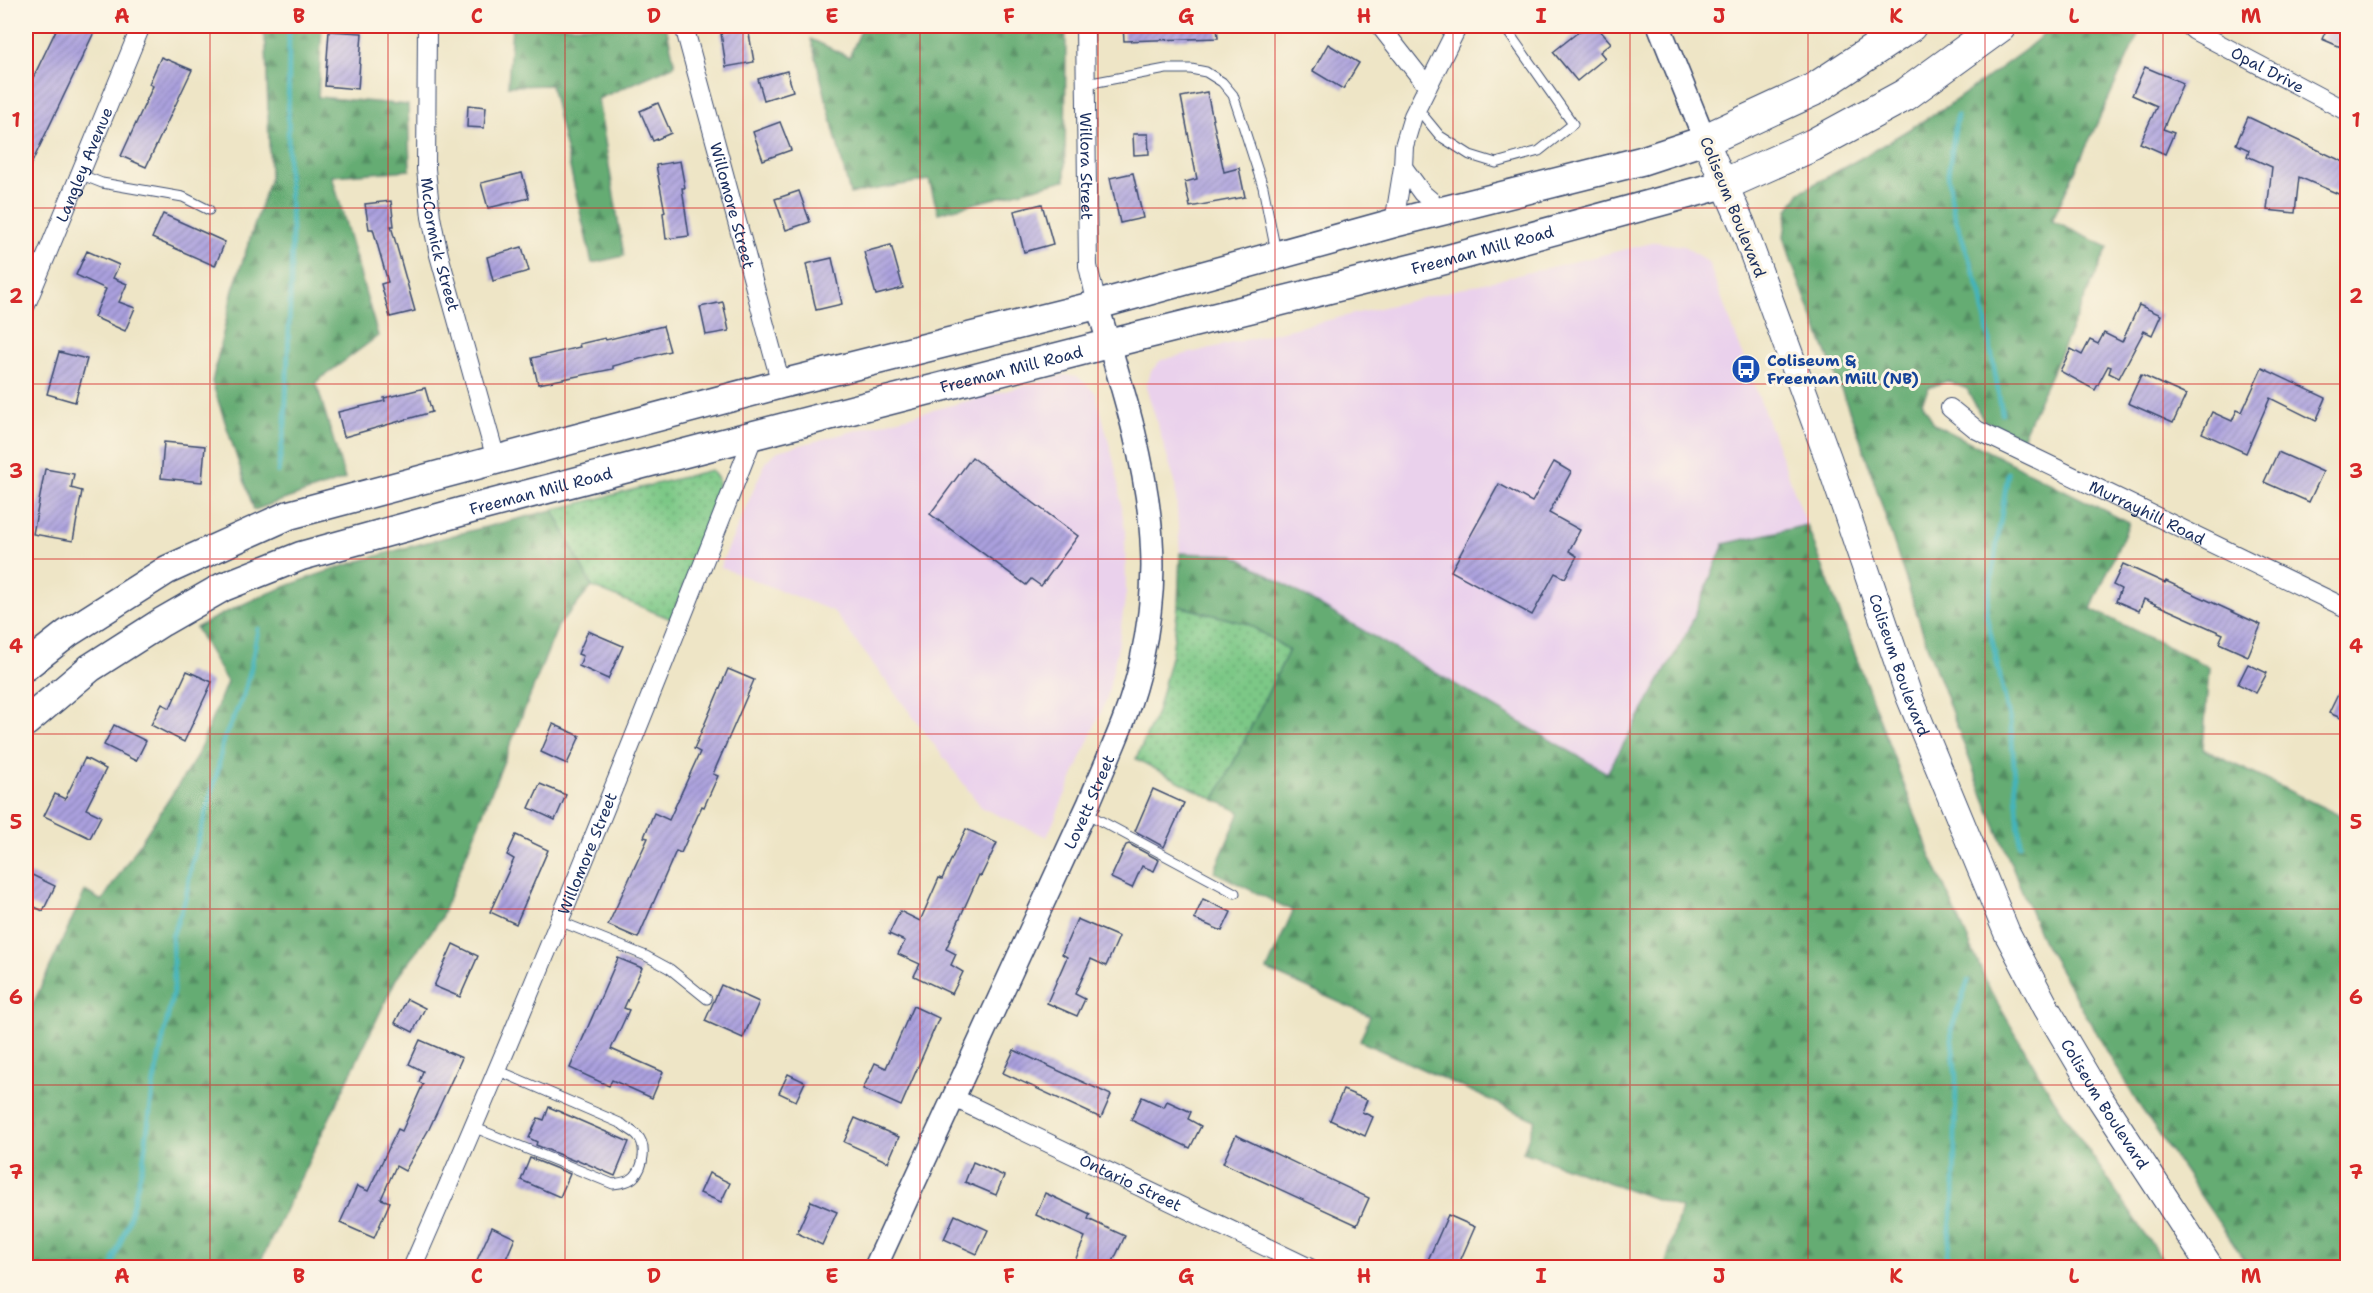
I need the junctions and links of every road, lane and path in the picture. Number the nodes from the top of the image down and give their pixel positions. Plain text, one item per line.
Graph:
1 (141, 26) edge
2 (427, 26) edge
3 (684, 26) edge
4 (1086, 26) edge
5 (1380, 26) edge
6 (1458, 26) edge
7 (1504, 26) edge
8 (1659, 26) edge
9 (1910, 26) edge
10 (2000, 26) edge
11 (2189, 26) edge
12 (1086, 84) junction
13 (1427, 86) junction
14 (1417, 108) junction
15 (2348, 112) edge
16 (1705, 140) junction
17 (1403, 167) junction
18 (79, 174) junction
19 (1725, 184) junction
20 (209, 210) dead end
21 (1443, 211) junction
22 (1394, 223) junction
23 (1277, 257) junction
24 (26, 305) edge
25 (1097, 305) junction
26 (1109, 344) junction
27 (781, 384) junction
28 (1950, 408) dead end
29 (754, 435) junction
30 (496, 459) junction
31 (2348, 609) edge
32 (26, 666) edge
33 (26, 722) edge
34 (1084, 812) junction
35 (1235, 893) dead end
36 (559, 921) junction
37 (707, 999) dead end
38 (497, 1071) junction
39 (952, 1097) junction
40 (473, 1127) junction
41 (412, 1268) edge
42 (875, 1268) edge
43 (1310, 1268) edge
44 (2211, 1268) edge

1 - 18 street, Langley Avenue
2 - 30 street, McCormick Street
3 - 27 street, Willomore Street
4 - 12 street, Willora Street
5 - 13 street
6 - 13 street
7 - 14 lane
8 - 16 street, Coliseum Boulevard
9 - 16 highway
10 - 19 highway, Freeman Mill Road
11 - 15 street, Opal Drive
12 - 23 lane
12 - 25 street, Willora Street
13 - 14 street
14 - 17 street
16 - 19 main road, Coliseum Boulevard
16 - 21 main road
17 - 21 street
17 - 22 street
18 - 20 lane
18 - 24 street, Langley Avenue
19 - 26 main road, Freeman Mill Road
19 - 44 main road, Coliseum Boulevard
21 - 22 main road
22 - 23 main road
23 - 25 main road
25 - 26 street, Lovett Street
25 - 27 main road
26 - 29 main road, Freeman Mill Road
26 - 34 street, Lovett Street
27 - 30 main road
28 - 31 street, Murrayhill Road
29 - 33 main road, Freeman Mill Road
29 - 36 street, Willomore Street
30 - 32 main road
34 - 35 lane
34 - 39 street, Lovett Street
36 - 37 lane
36 - 38 street, Willomore Street
38 - 40 street, Willomore Street
38 - 40 lane
39 - 42 street, Lovett Street
39 - 43 street, Ontario Street
40 - 41 street, Willomore Street

